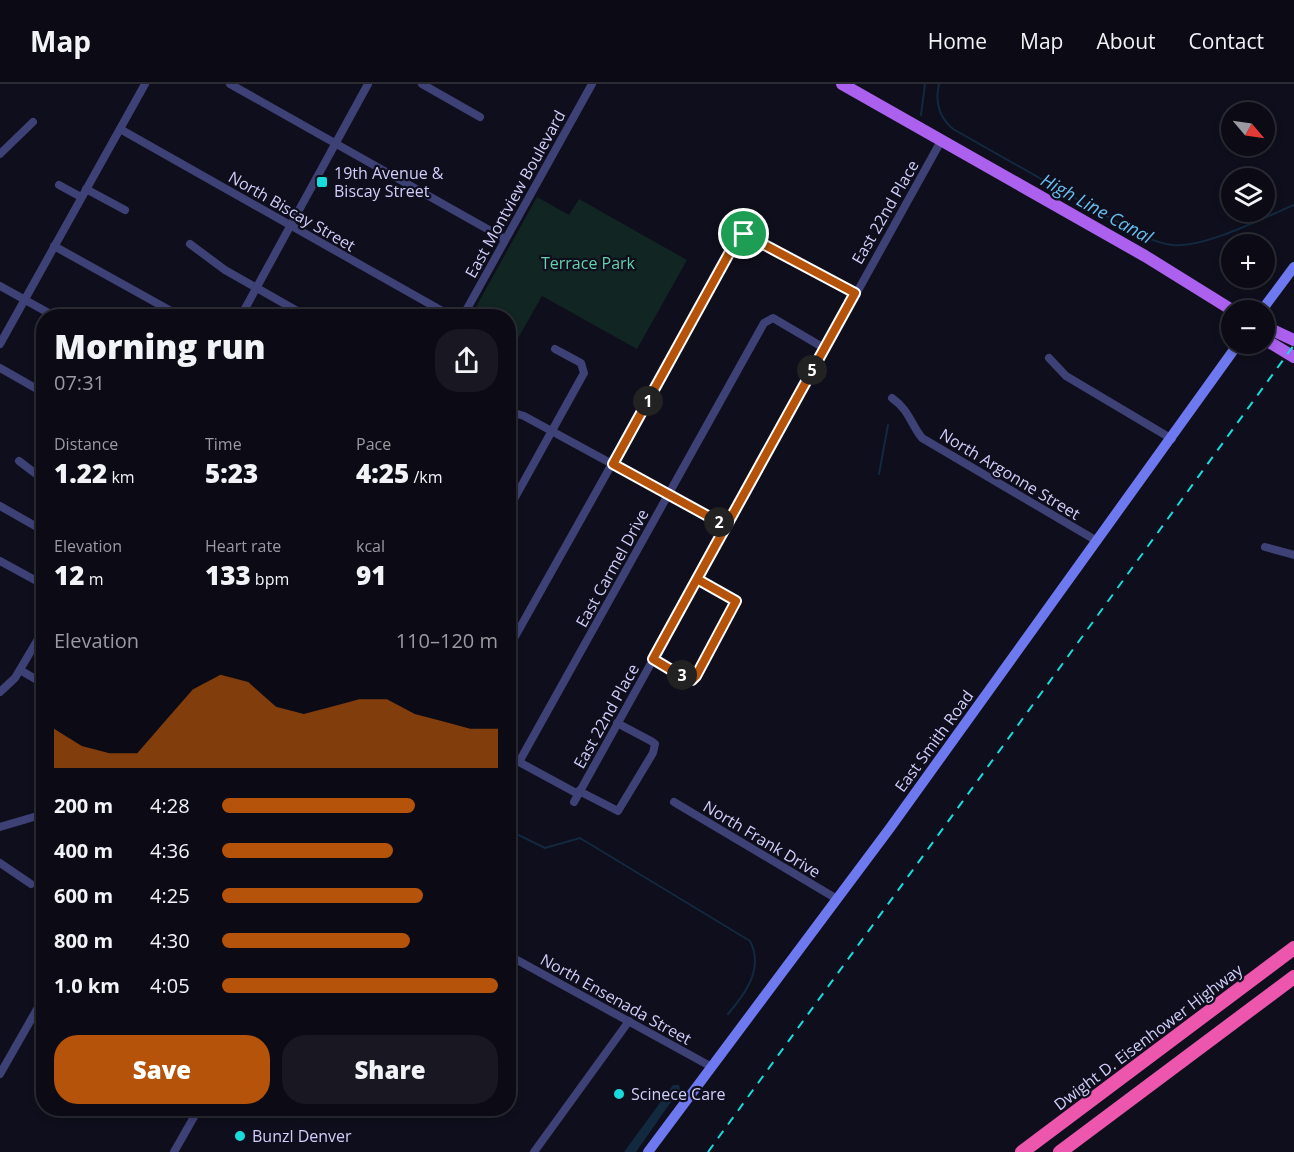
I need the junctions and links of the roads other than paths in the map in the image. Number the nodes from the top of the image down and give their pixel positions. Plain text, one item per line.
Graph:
1 (145, 84) edge
2 (230, 84) edge
3 (369, 84) edge
4 (422, 84) edge
5 (592, 84) edge
6 (842, 84) edge
7 (480, 117) dead end
8 (33, 122) dead end
9 (120, 129) junction
10 (941, 141) junction
11 (336, 144) junction
12 (0, 154) edge
13 (59, 185) dead end
14 (86, 189) junction
15 (81, 197) junction
16 (125, 210) dead end
17 (289, 227) junction
18 (505, 240) junction
19 (190, 244) dead end
20 (54, 246) junction
21 (1294, 267) edge
22 (0, 286) edge
23 (256, 288) junction
24 (855, 293) junction
25 (24, 300) junction
26 (1269, 300) edge
27 (1221, 303) edge
28 (41, 309) edge
29 (167, 309) edge
30 (245, 309) edge
31 (294, 309) edge
32 (438, 309) edge
33 (467, 309) edge
34 (1275, 331) edge
35 (1294, 340) edge
36 (0, 344) edge
37 (1275, 346) edge
38 (824, 348) junction
39 (555, 349) dead end
40 (1232, 354) edge
41 (1294, 357) edge
42 (1049, 358) dead end
43 (0, 368) edge
44 (36, 388) edge
45 (892, 398) dead end
46 (516, 414) edge
47 (552, 432) junction
48 (1172, 439) junction
49 (19, 461) dead end
50 (613, 464) junction
51 (36, 474) edge
52 (669, 494) junction
53 (516, 496) edge
54 (0, 506) edge
55 (36, 526) edge
56 (726, 526) junction
57 (1097, 541) junction
58 (1265, 548) dead end
59 (1294, 555) edge
60 (0, 561) edge
61 (697, 579) junction
62 (36, 581) edge
63 (516, 635) edge
64 (36, 643) edge
65 (653, 659) junction
66 (20, 670) junction
67 (36, 679) edge
68 (0, 692) edge
69 (617, 723) junction
70 (516, 760) edge
71 (519, 762) junction
72 (577, 795) junction
73 (674, 802) dead end
74 (36, 816) edge
75 (0, 827) edge
76 (0, 863) edge
77 (31, 884) dead end
78 (837, 899) junction
79 (1294, 948) edge
80 (516, 959) edge
81 (1294, 977) edge
82 (36, 1011) edge
83 (629, 1021) junction
84 (710, 1066) junction
85 (0, 1074) edge
86 (194, 1116) edge
87 (174, 1152) edge
88 (534, 1152) edge
89 (648, 1152) edge
90 (1022, 1152) edge
91 (1060, 1152) edge

1 - 9 street
2 - 11 street
3 - 11 street
4 - 7 street
5 - 18 street, East Montview Boulevard
6 - 10 main road
8 - 12 street
9 - 14 street
9 - 17 street, North Biscay Street
10 - 24 street, East 22nd Place
10 - 27 main road
11 - 17 street
11 - 18 street
13 - 15 street
14 - 15 street
14 - 16 street
15 - 20 street
17 - 23 street
17 - 32 street, North Biscay Street
18 - 33 street, East Montview Boulevard
19 - 23 street
20 - 25 street
20 - 29 street
21 - 26 street
22 - 25 street
23 - 30 street
23 - 31 street
24 - 38 street, East 22nd Place
24 - 50 street
25 - 28 street
25 - 36 street
34 - 35 main road
37 - 41 main road
38 - 52 street, East Carmel Drive
38 - 56 street, East 22nd Place
39 - 47 street
40 - 48 street, East Smith Road
42 - 48 street
43 - 44 street
45 - 57 street, North Argonne Street
46 - 47 street
47 - 50 street
47 - 53 street
48 - 57 street, East Smith Road
49 - 51 street
50 - 52 street
50 - 63 street
52 - 56 street
52 - 71 street, East Carmel Drive
54 - 55 street
56 - 61 street, East 22nd Place
57 - 78 street, East Smith Road
58 - 59 street
60 - 62 street
61 - 65 street, East 22nd Place
61 - 65 street
64 - 66 street
65 - 69 street, East 22nd Place
66 - 67 street
66 - 68 street
69 - 72 street, East 22nd Place
69 - 72 street
70 - 71 street
71 - 72 street
73 - 78 street, North Frank Drive
74 - 75 street
76 - 77 street
78 - 84 street, East Smith Road
79 - 90 highway, Dwight D. Eisenhower Highway
80 - 83 street, North Ensenada Street
81 - 91 highway
82 - 85 street
83 - 84 street, North Ensenada Street
83 - 88 street
84 - 89 street, East Smith Road
86 - 87 street

